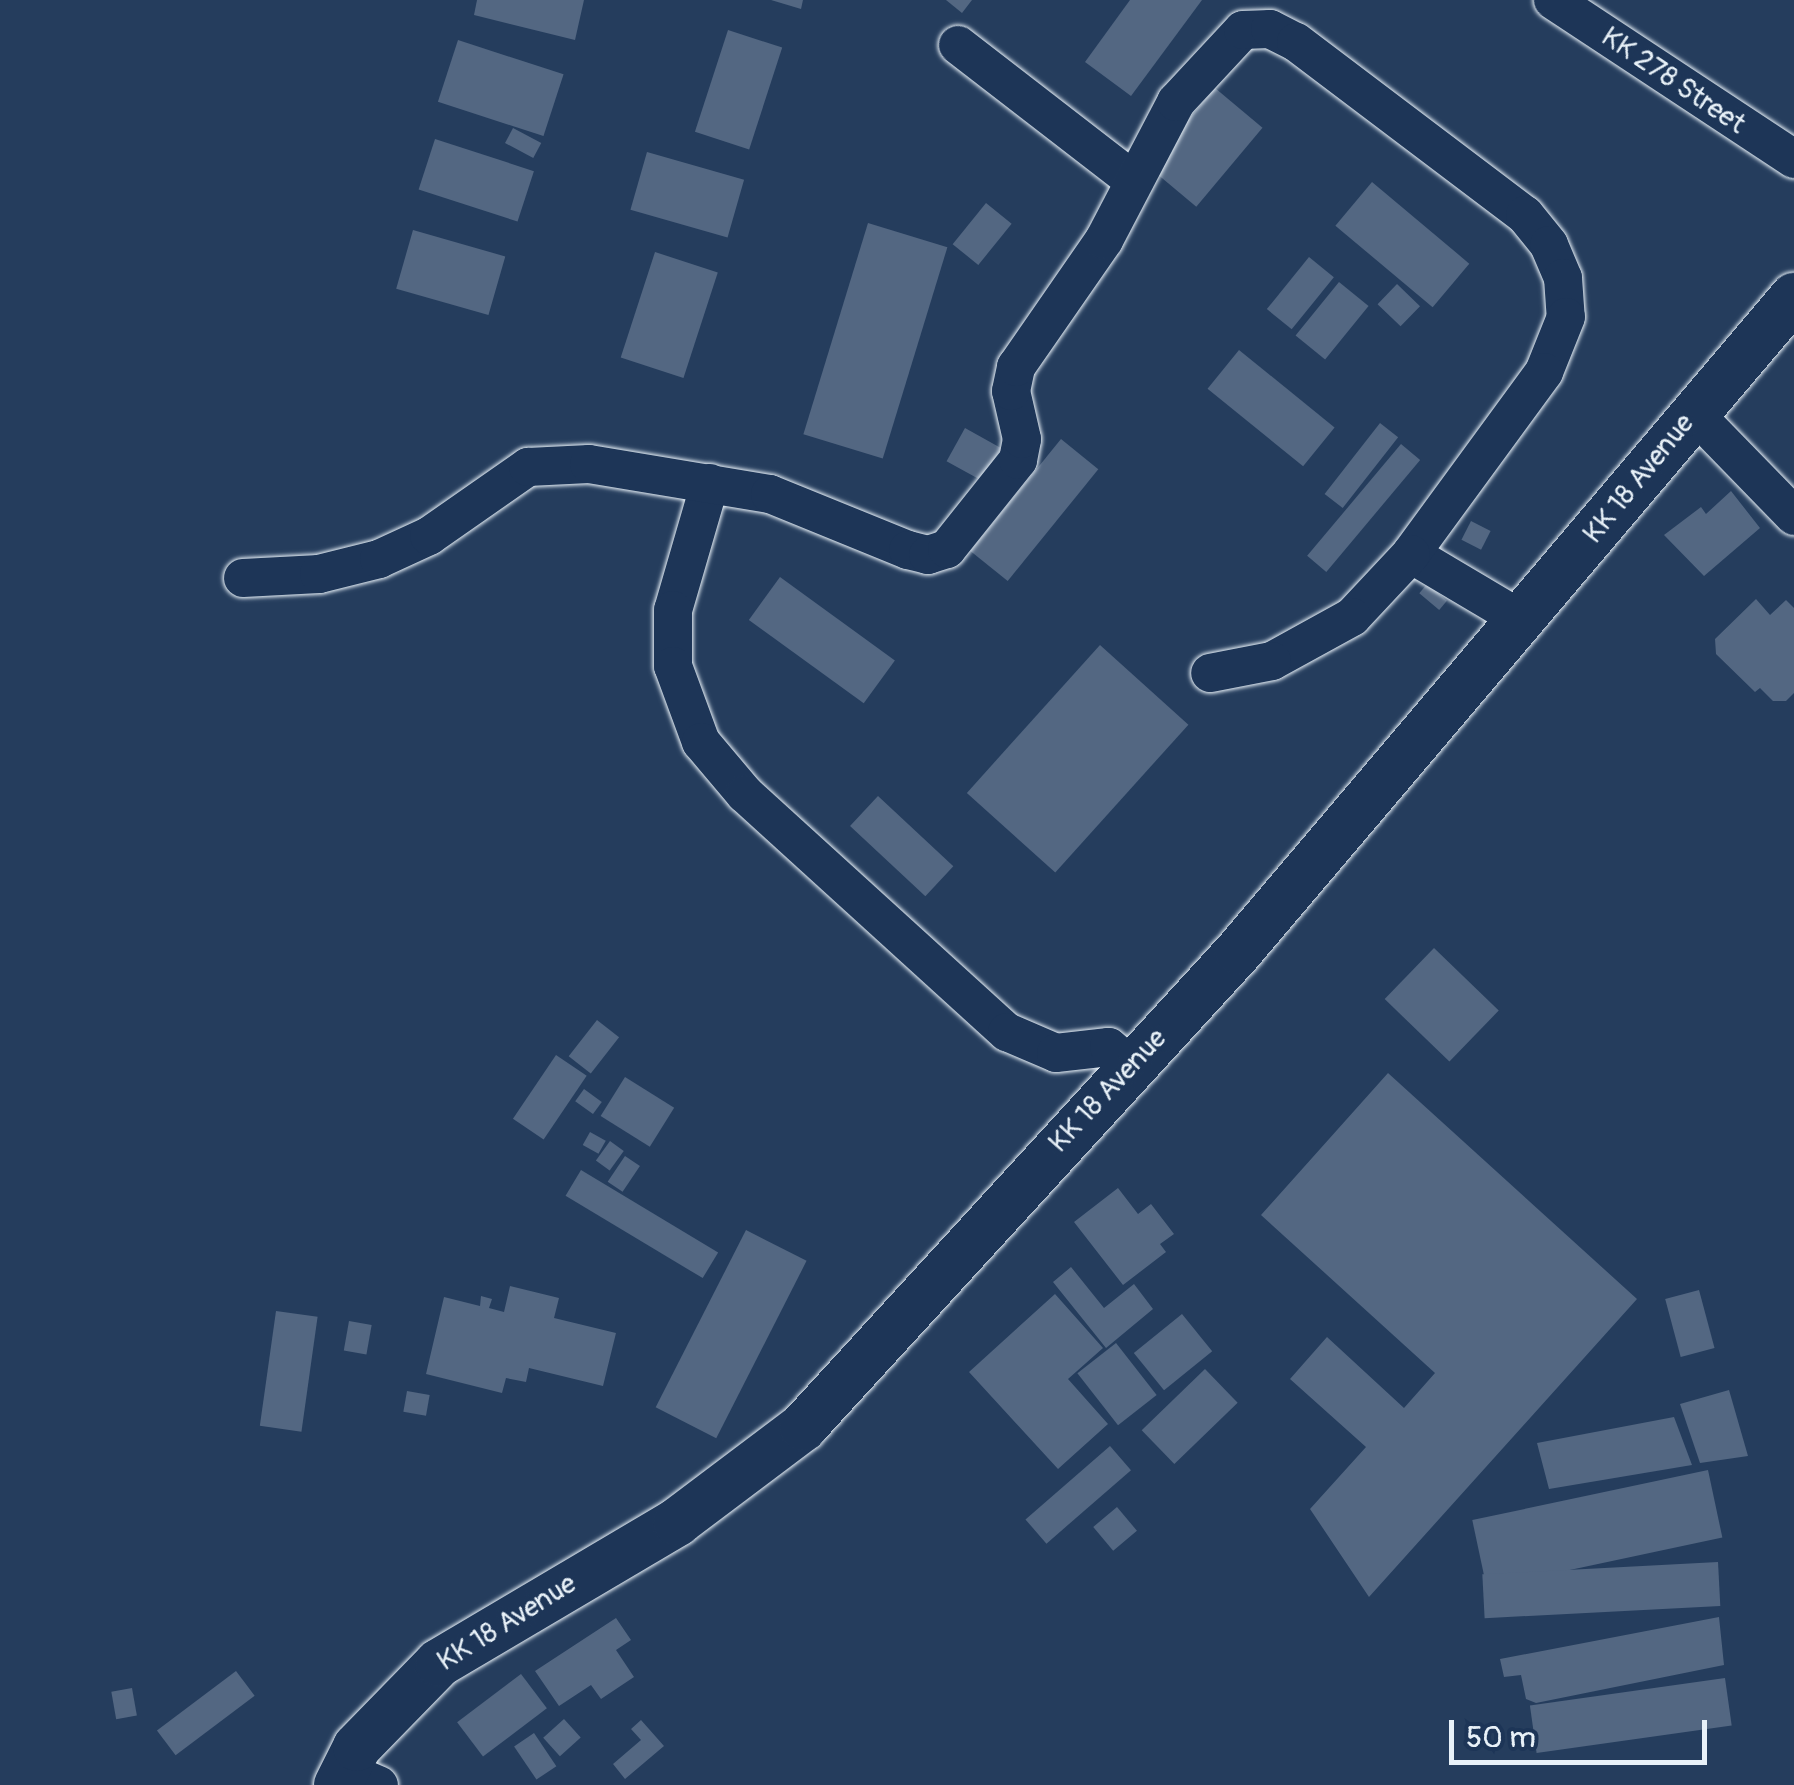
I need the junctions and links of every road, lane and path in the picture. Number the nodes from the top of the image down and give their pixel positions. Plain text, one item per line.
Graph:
1 (1553, 0) edge
2 (958, 46) dead end
3 (1794, 159) edge
4 (1130, 178) junction
5 (1794, 297) edge
6 (1693, 412) junction
7 (710, 483) junction
8 (1794, 516) edge
9 (1411, 554) junction
10 (242, 578) dead end
11 (1524, 621) junction
12 (1210, 673) dead end
13 (1130, 1065) junction
14 (353, 1780) edge

1 - 3 street, KK 278 Street
2 - 4 street
4 - 7 street
4 - 9 street
5 - 6 main road, KK 18 Avenue
6 - 8 street
6 - 11 main road, KK 18 Avenue
7 - 10 street
7 - 13 street
9 - 11 street
9 - 12 street
11 - 13 main road, KK 18 Avenue
13 - 14 main road, KK 18 Avenue

